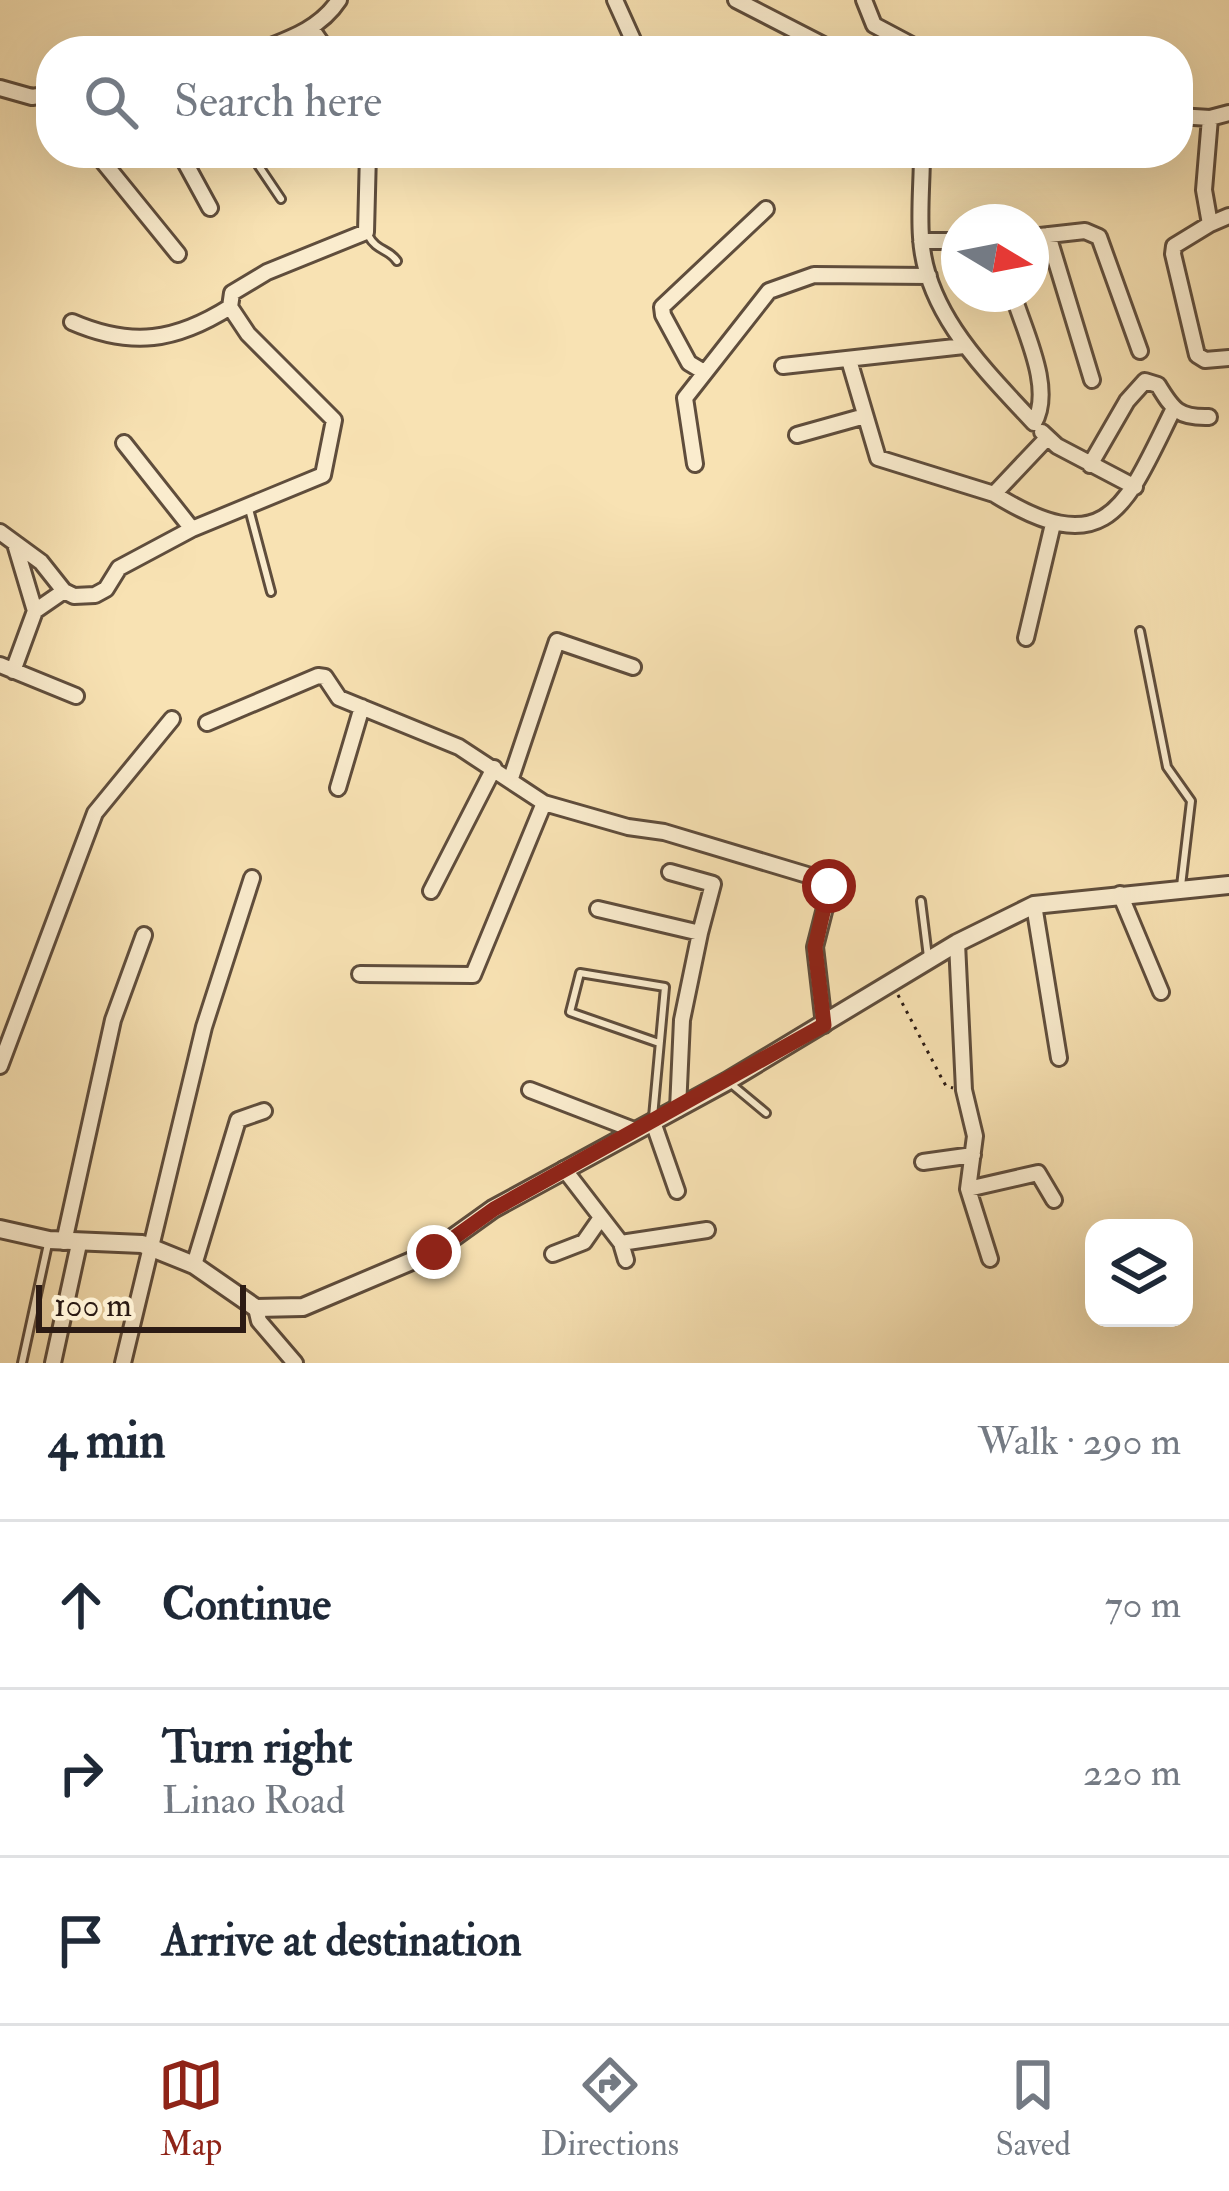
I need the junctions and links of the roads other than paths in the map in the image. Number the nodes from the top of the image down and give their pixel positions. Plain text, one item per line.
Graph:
1 (339, 0) edge
2 (615, 0) edge
3 (736, 0) edge
4 (864, 0) edge
5 (311, 28) junction
6 (294, 36) edge
7 (317, 36) edge
8 (631, 36) edge
9 (806, 36) edge
10 (894, 36) edge
11 (0, 88) edge
12 (36, 96) edge
13 (1229, 112) edge
14 (1193, 117) edge
15 (1210, 118) junction
16 (108, 168) edge
17 (188, 168) edge
18 (260, 168) edge
19 (368, 168) edge
20 (922, 168) edge
21 (281, 199) dead end
22 (210, 208) dead end
23 (766, 208) dead end
24 (1229, 216) edge
25 (1210, 224) junction
26 (366, 232) junction
27 (1049, 235) edge
28 (1049, 238) edge
29 (921, 241) junction
30 (941, 241) edge
31 (178, 254) dead end
32 (397, 261) dead end
33 (929, 275) junction
34 (230, 307) junction
35 (1018, 312) edge
36 (72, 322) dead end
37 (964, 346) junction
38 (1140, 351) dead end
39 (1229, 358) edge
40 (849, 361) junction
41 (784, 366) dead end
42 (704, 372) junction
43 (1092, 380) dead end
44 (1173, 410) junction
45 (865, 416) junction
46 (1209, 417) dead end
47 (1034, 423) junction
48 (797, 435) dead end
49 (1047, 438) junction
50 (124, 443) dead end
51 (695, 464) dead end
52 (1090, 465) junction
53 (1135, 487) junction
54 (994, 494) junction
55 (248, 506) junction
56 (1053, 524) junction
57 (192, 529) junction
58 (0, 532) edge
59 (16, 544) junction
60 (27, 578) junction
61 (62, 588) junction
62 (271, 592) dead end
63 (35, 611) junction
64 (1140, 631) dead end
65 (1026, 638) dead end
66 (633, 667) dead end
67 (7, 668) edge
68 (76, 696) dead end
69 (362, 707) junction
70 (172, 719) dead end
71 (207, 723) dead end
72 (494, 768) junction
73 (511, 778) junction
74 (338, 788) dead end
75 (544, 803) junction
76 (670, 872) dead end
77 (252, 878) dead end
78 (1229, 885) edge
79 (1181, 889) junction
80 (431, 891) dead end
81 (1120, 894) junction
82 (921, 901) dead end
83 (1034, 905) junction
84 (598, 909) dead end
85 (700, 932) junction
86 (144, 935) dead end
87 (957, 943) junction
88 (929, 960) junction
89 (360, 974) dead end
90 (1161, 992) dead end
91 (824, 1025) junction
92 (658, 1043) junction
93 (1059, 1058) dead end
94 (0, 1066) edge
95 (728, 1081) junction
96 (530, 1090) dead end
97 (678, 1109) junction
98 (264, 1111) dead end
99 (766, 1113) dead end
100 (653, 1122) junction
101 (634, 1130) junction
102 (973, 1155) junction
103 (923, 1162) dead end
104 (564, 1169) junction
105 (968, 1189) junction
106 (677, 1191) dead end
107 (1054, 1200) dead end
108 (600, 1219) junction
109 (0, 1228) edge
110 (707, 1230) dead end
111 (64, 1242) junction
112 (621, 1243) junction
113 (150, 1246) junction
114 (553, 1254) dead end
115 (990, 1259) dead end
116 (626, 1260) dead end
117 (194, 1265) junction
118 (256, 1308) junction
119 (22, 1363) edge
120 (53, 1363) edge
121 (124, 1363) edge
122 (295, 1363) edge

1 - 5 street
2 - 8 street
3 - 9 street
4 - 10 street
5 - 6 street
5 - 7 street
11 - 12 street
13 - 15 street
14 - 15 street
15 - 25 street
16 - 31 street
17 - 22 street
18 - 21 lane
19 - 26 street
20 - 29 street
23 - 42 street
24 - 25 street
25 - 39 street
26 - 32 lane
26 - 34 street
27 - 38 street
28 - 43 street
29 - 30 street
29 - 33 street
33 - 37 street
33 - 42 street
34 - 36 street
34 - 55 street
35 - 47 street
37 - 40 street
37 - 47 street
40 - 41 street
40 - 45 street
42 - 51 street
44 - 46 street
44 - 52 street
44 - 53 street
45 - 48 street
45 - 54 street
47 - 49 street
49 - 52 street
49 - 54 street
50 - 57 street
52 - 53 street
53 - 56 street
54 - 56 street
55 - 57 street
55 - 62 lane
56 - 65 street
57 - 61 street
58 - 59 street
59 - 60 street
59 - 61 street
60 - 61 street
60 - 63 street
61 - 63 street
63 - 67 street
64 - 79 lane
66 - 73 street
67 - 68 street
69 - 71 street
69 - 72 street
69 - 74 street
70 - 94 street
72 - 73 street
72 - 80 street
73 - 75 street
75 - 89 street
75 - 91 street
76 - 85 street
77 - 113 street
78 - 79 street
79 - 81 street
81 - 83 street
81 - 90 street
82 - 88 lane
83 - 87 street
83 - 93 street
84 - 85 street
85 - 97 street
86 - 111 street
87 - 88 street
87 - 102 street
88 - 91 street
91 - 95 street
92 - 92 lane
92 - 100 lane
95 - 97 street
95 - 99 lane
96 - 101 street
97 - 100 street
98 - 117 street
100 - 101 street
100 - 106 street
101 - 104 street
102 - 103 street
102 - 105 street
104 - 108 street
104 - 118 street
105 - 107 street
105 - 115 street
108 - 112 street
108 - 114 street
109 - 111 street
110 - 112 street
111 - 113 street
111 - 119 lane
111 - 120 street
112 - 116 street
113 - 117 street
113 - 121 street
117 - 118 street
118 - 122 street

